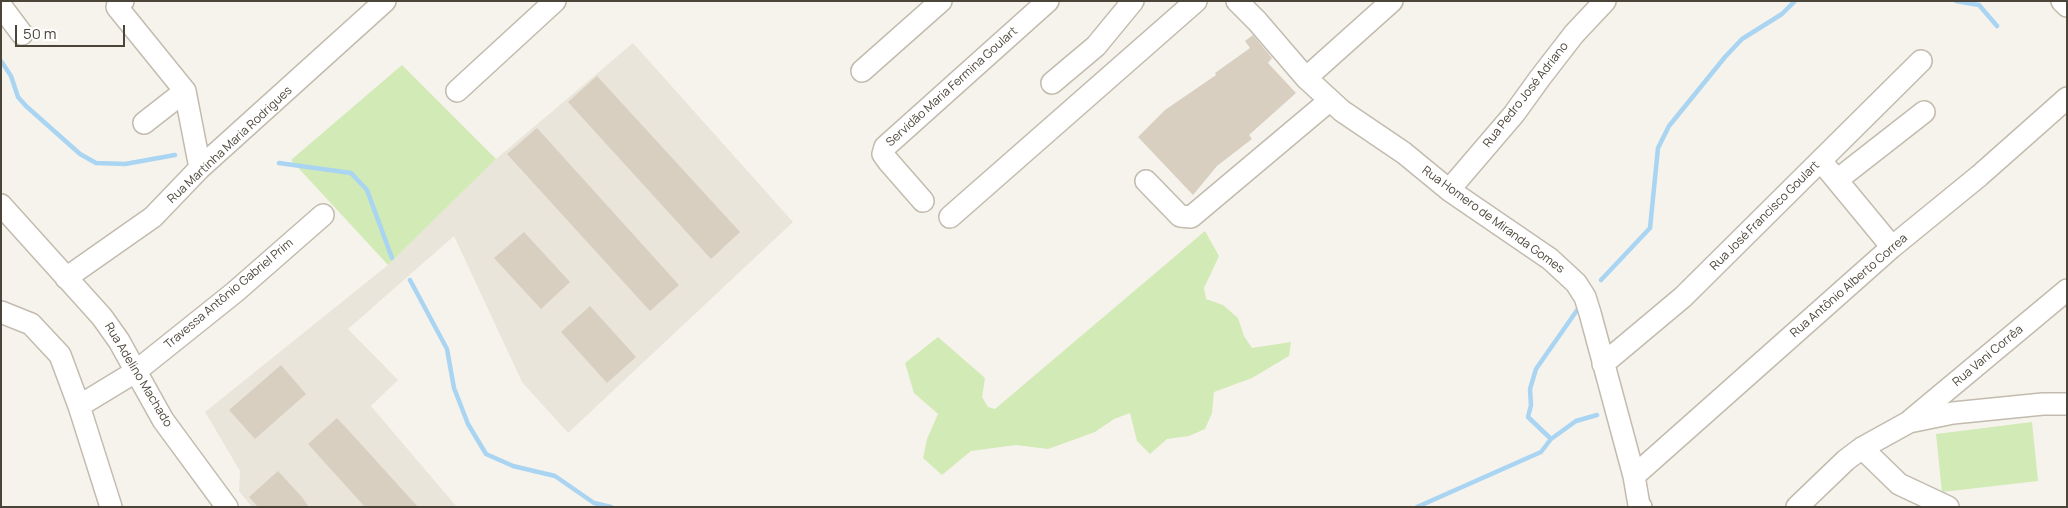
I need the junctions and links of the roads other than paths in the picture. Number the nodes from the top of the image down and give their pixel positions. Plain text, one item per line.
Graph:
1 (123, 1) edge
2 (385, 1) edge
3 (555, 1) edge
4 (941, 1) edge
5 (1048, 1) edge
6 (1133, 1) edge
7 (1196, 1) edge
8 (1237, 1) edge
9 (1392, 1) edge
10 (1605, 1) edge
11 (2062, 1) edge
12 (1, 6) edge
13 (2067, 6) edge
14 (22, 34) dead end
15 (1921, 61) dead end
16 (862, 71) dead end
17 (1306, 78) junction
18 (1052, 83) dead end
19 (185, 91) junction
20 (457, 91) dead end
21 (2067, 98) edge
22 (1330, 101) junction
23 (1924, 112) dead end
24 (144, 122) dead end
25 (1821, 161) junction
26 (200, 168) junction
27 (1837, 180) junction
28 (1146, 181) dead end
29 (1449, 190) junction
30 (923, 201) dead end
31 (1, 205) edge
32 (323, 215) dead end
33 (950, 216) dead end
34 (1892, 247) junction
35 (66, 278) junction
36 (2067, 290) edge
37 (1, 312) edge
38 (1604, 364) junction
39 (136, 372) junction
40 (2067, 404) edge
41 (79, 406) junction
42 (1909, 422) junction
43 (1862, 448) junction
44 (1634, 476) junction
45 (1639, 506) edge
46 (110, 507) edge
47 (227, 507) edge
48 (1797, 507) edge
49 (1948, 507) edge

1 - 19 street
2 - 26 street, Rua Martinha Maria Rodrigues
3 - 20 street
4 - 16 street
5 - 30 street, Servidão Maria Fermina Goulart
6 - 18 street
7 - 33 street
8 - 17 street, Rua Homero de Miranda Gomes
9 - 17 street
10 - 29 street, Rua Pedro José Adriano
11 - 13 street
12 - 14 street
15 - 25 street, Rua José Francisco Goulart
17 - 22 street, Rua Homero de Miranda Gomes
19 - 24 street
19 - 26 street
21 - 34 street, Rua Antônio Alberto Correa
22 - 28 street
22 - 29 street, Rua Homero de Miranda Gomes
23 - 27 street
25 - 27 street
25 - 38 street, Rua José Francisco Goulart
26 - 35 street, Rua Martinha Maria Rodrigues
27 - 34 street
29 - 38 street, Rua Homero de Miranda Gomes
31 - 35 street, Rua Adelino Machado
32 - 39 street, Travessa Antônio Gabriel Prim
34 - 44 street, Rua Antônio Alberto Correa
35 - 39 street, Rua Adelino Machado
36 - 42 street, Rua Vani Corrêa
37 - 41 street
38 - 44 street, Rua Homero de Miranda Gomes
39 - 41 street, Travessa Antônio Gabriel Prim
39 - 47 street, Rua Adelino Machado
40 - 42 street
41 - 46 street
42 - 43 street
43 - 48 street
43 - 49 street
44 - 45 street, Rua Homero de Miranda Gomes

